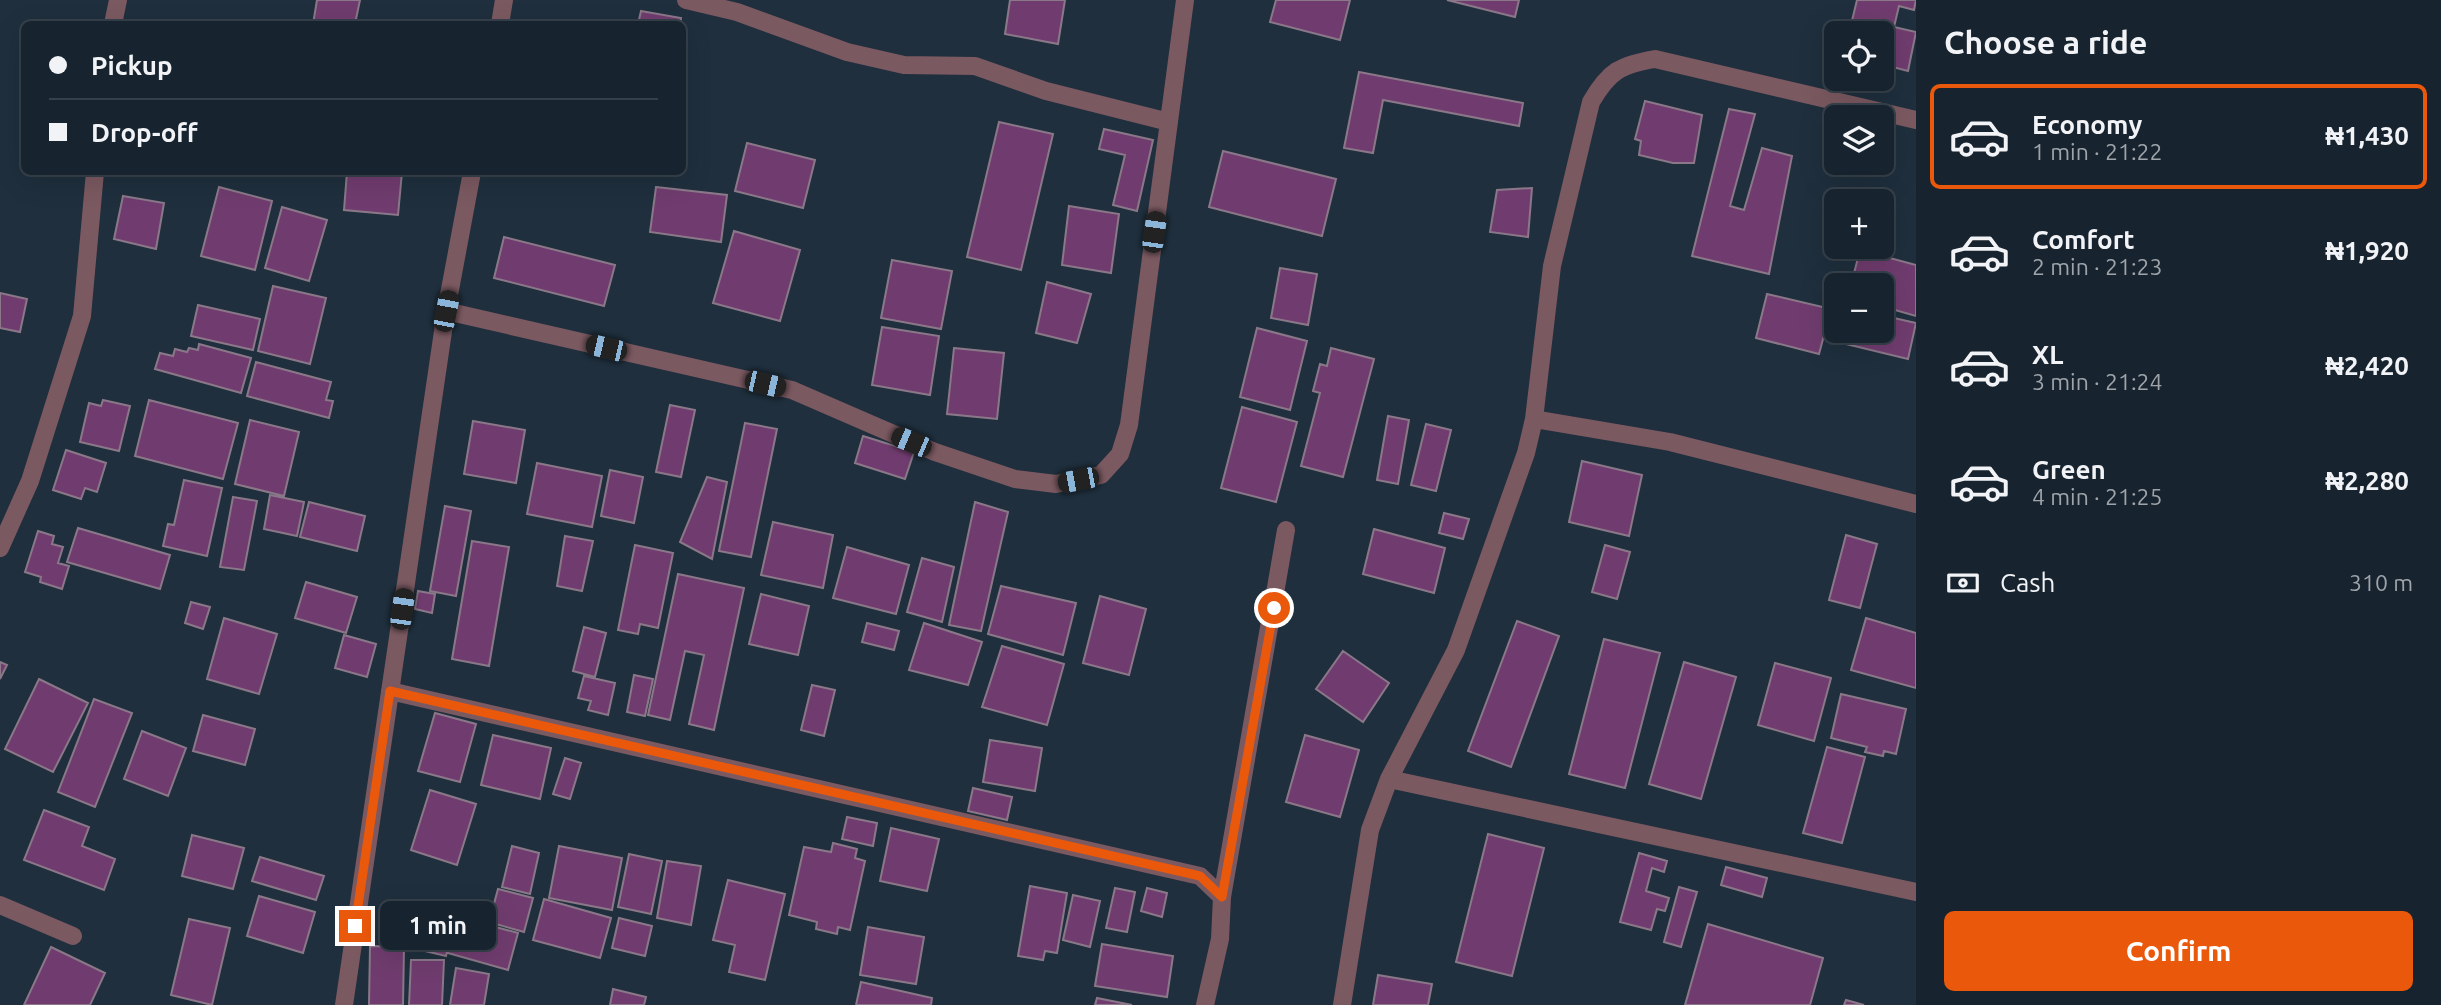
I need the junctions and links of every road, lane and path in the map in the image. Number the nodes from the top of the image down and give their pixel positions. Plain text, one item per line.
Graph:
1 (118, 0) edge
2 (504, 0) edge
3 (686, 0) edge
4 (1185, 0) edge
5 (114, 21) edge
6 (500, 21) edge
7 (1916, 120) edge
8 (1168, 122) junction
9 (95, 175) edge
10 (471, 175) edge
11 (446, 311) junction
12 (1534, 419) junction
13 (1916, 503) edge
14 (1286, 530) dead end
15 (0, 548) edge
16 (390, 691) junction
17 (1389, 779) junction
18 (1916, 892) edge
19 (1222, 897) junction
20 (0, 905) edge
21 (73, 936) dead end
22 (344, 1005) edge
23 (1205, 1005) edge
24 (1342, 1005) edge

1 - 5 street
2 - 6 street
3 - 8 street
4 - 8 street
7 - 12 street
8 - 11 street
9 - 15 street
10 - 11 street
11 - 16 street
12 - 13 street
12 - 17 street
14 - 19 street
16 - 19 street
16 - 22 street
17 - 18 street
17 - 24 street
19 - 23 street
20 - 21 street

